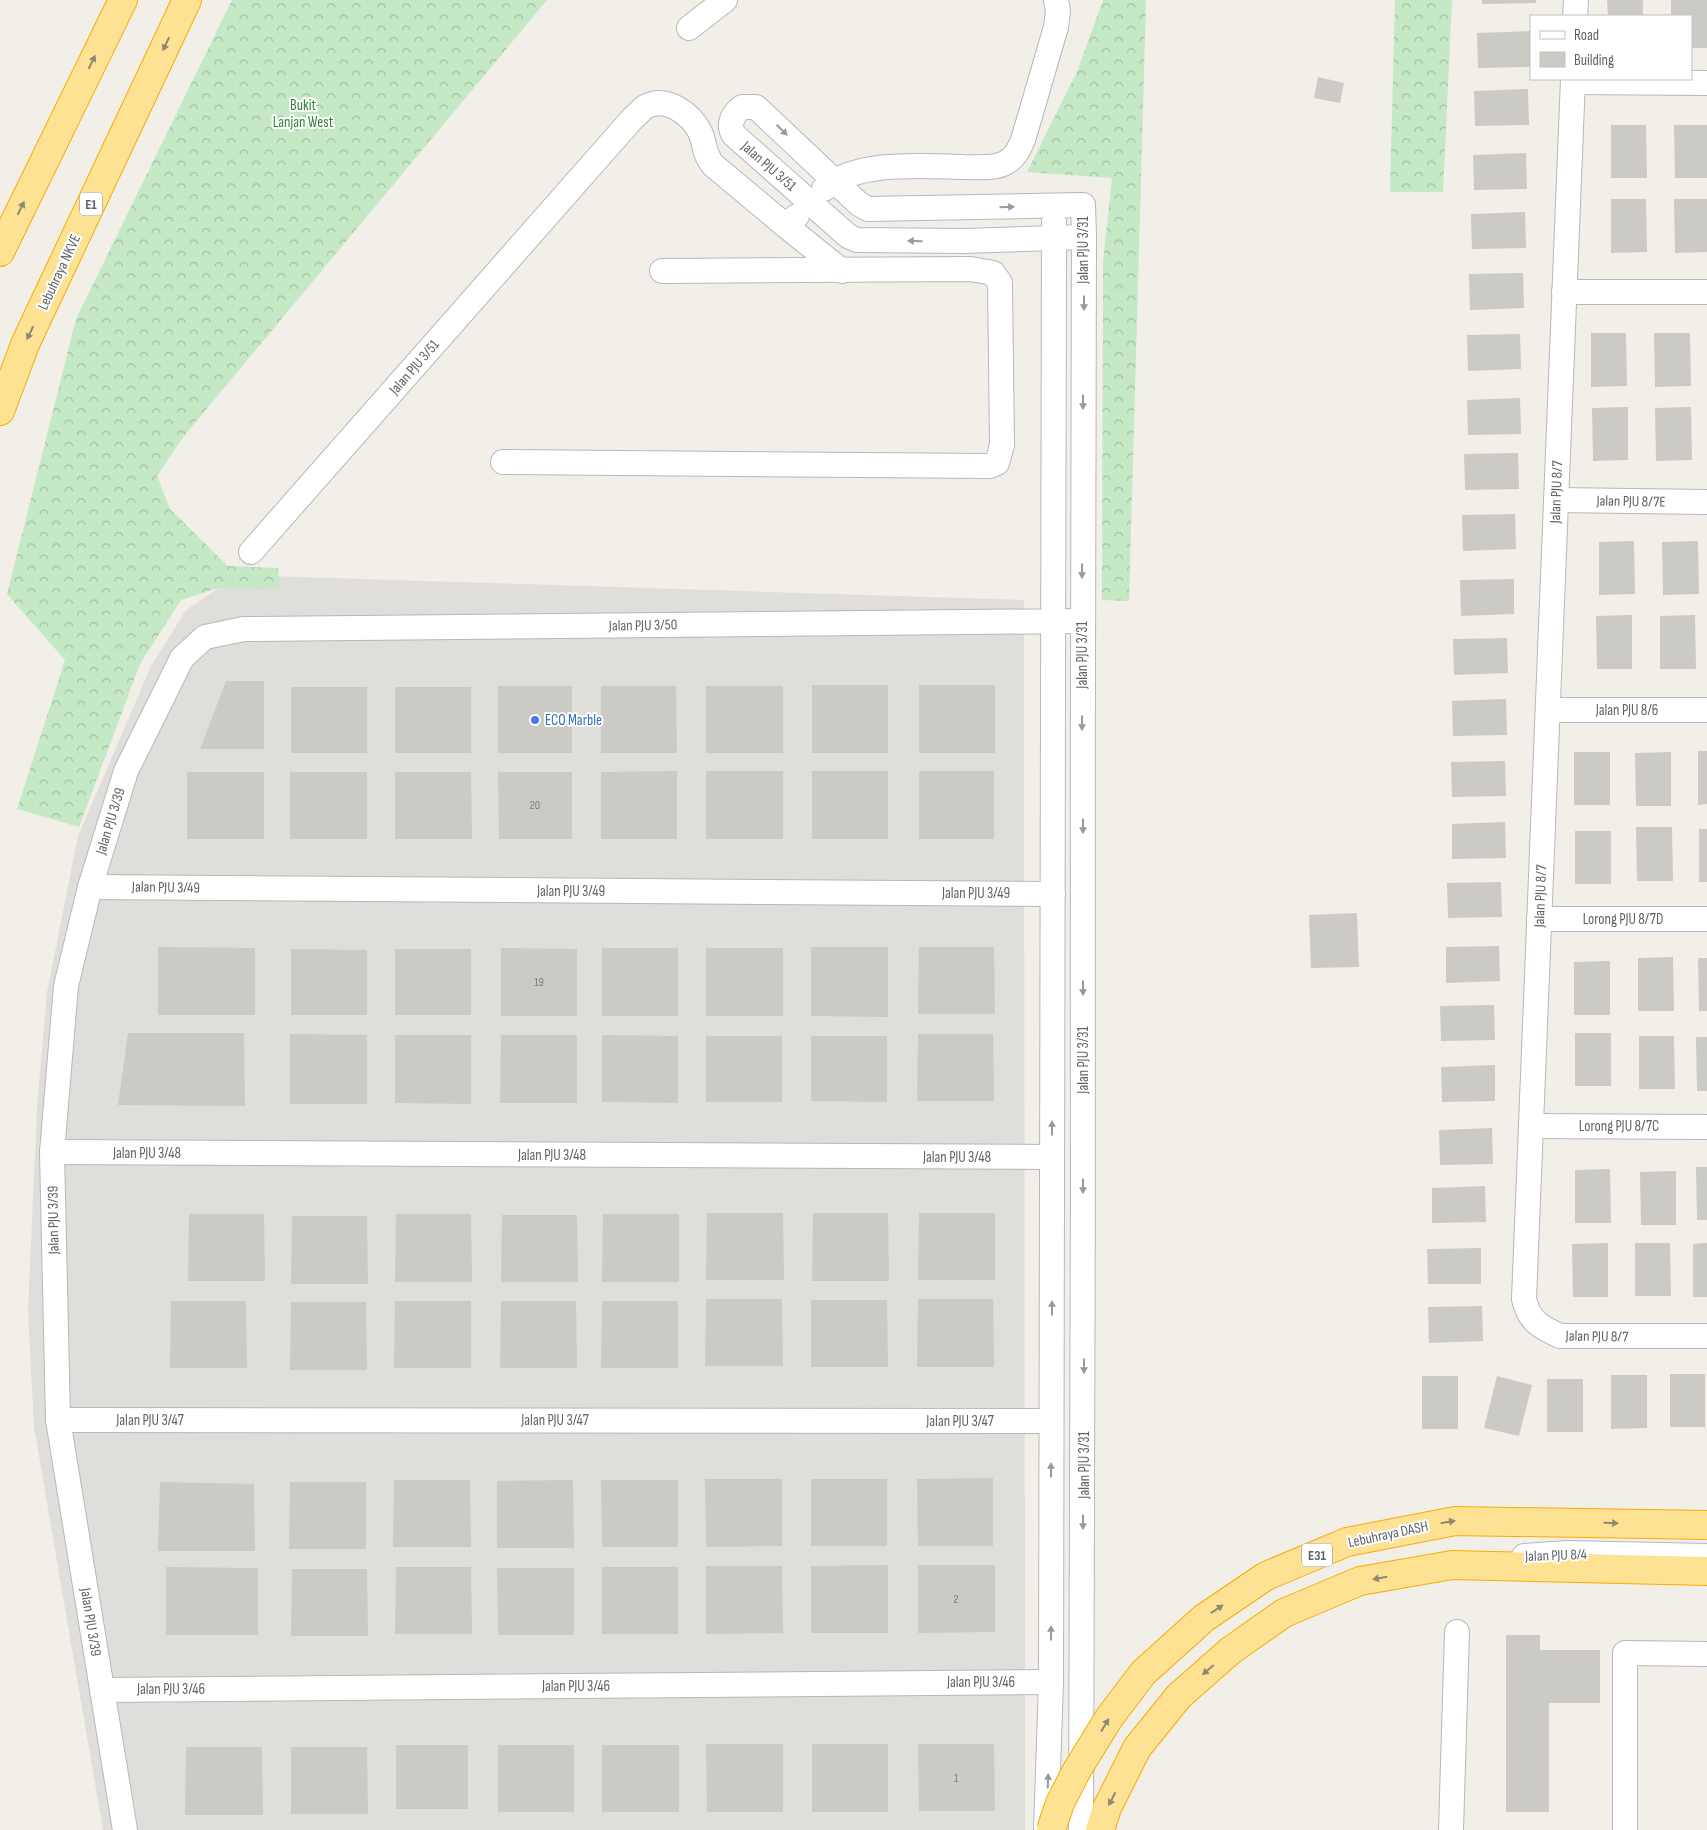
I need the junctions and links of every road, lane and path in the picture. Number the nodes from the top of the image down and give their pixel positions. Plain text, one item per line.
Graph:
1 (123, 0) edge
2 (187, 0) edge
3 (725, 0) edge
4 (1056, 0) edge
5 (1576, 0) edge
6 (1575, 15) edge
7 (689, 28) dead end
8 (1573, 81) edge
9 (1707, 83) edge
10 (834, 180) junction
11 (810, 202) junction
12 (1054, 205) junction
13 (786, 226) junction
14 (1084, 236) junction
15 (1054, 237) junction
16 (0, 252) edge
17 (662, 271) dead end
18 (842, 271) junction
19 (1564, 292) junction
20 (1707, 292) edge
21 (0, 411) edge
22 (503, 462) dead end
23 (1556, 500) junction
24 (1707, 502) edge
25 (251, 552) dead end
26 (1053, 622) junction
27 (1082, 622) junction
28 (205, 637) joint
29 (1548, 710) junction
30 (1707, 710) edge
31 (90, 887) junction
32 (1052, 894) junction
33 (1539, 919) junction
34 (1707, 919) edge
35 (1531, 1126) junction
36 (1707, 1127) edge
37 (52, 1152) junction
38 (1052, 1157) junction
39 (1707, 1336) edge
40 (58, 1420) junction
41 (1051, 1421) junction
42 (1707, 1525) edge
43 (1707, 1556) edge
44 (1404, 1562) dead end
45 (1707, 1571) edge
46 (1457, 1632) dead end
47 (1707, 1654) edge
48 (1051, 1682) junction
49 (102, 1690) junction
50 (125, 1830) edge
51 (1046, 1830) edge
52 (1051, 1830) edge
53 (1081, 1830) edge
54 (1100, 1830) edge
55 (1451, 1830) edge
56 (1625, 1830) edge

16 -> 1 highway
2 -> 21 highway, Lebuhraya NKVE / E1
3 - 7 street
4 - 10 street
5 - 6 street
8 - 9 street
8 - 19 street, Jalan PJU 8/7
10 - 11 street
11 -> 10 street, Jalan PJU 3/51
10 -> 12 street, Jalan PJU 3/51
11 - 13 street
15 -> 11 street, Jalan PJU 3/51
12 - 14 street, Jalan PJU 3/31
12 - 15 street, Jalan PJU 3/31
13 - 18 street
13 - 25 street, Jalan PJU 3/51
14 - 15 street, Jalan PJU 3/51
14 -> 27 street, Jalan PJU 3/31
15 - 26 street, Jalan PJU 3/31
17 - 18 street
18 - 22 street
19 - 20 street
19 - 23 street, Jalan PJU 8/7
23 - 24 street, Jalan PJU 8/7E
23 - 29 street, Jalan PJU 8/7
26 - 27 street, Jalan PJU 3/50
26 - 28 street, Jalan PJU 3/50
26 - 32 street, Jalan PJU 3/31
27 -> 53 street, Jalan PJU 3/31
28 - 31 street, Jalan PJU 3/39
29 - 30 street, Jalan PJU 8/6
29 - 33 street, Jalan PJU 8/7
31 - 32 street, Jalan PJU 3/49
31 - 37 street, Jalan PJU 3/39
38 -> 32 street, Jalan PJU 3/31
33 - 34 street, Lorong PJU 8/7D
33 - 35 street, Jalan PJU 8/7
35 - 36 street, Lorong PJU 8/7C
35 - 39 street, Jalan PJU 8/7
37 - 38 street, Jalan PJU 3/48
37 - 40 street, Jalan PJU 3/39
41 -> 38 street, Jalan PJU 3/31
40 - 41 street, Jalan PJU 3/47
40 - 49 street, Jalan PJU 3/39
48 -> 41 street, Jalan PJU 3/31
52 -> 42 highway, Lebuhraya DASH / E31, bridge
43 - 44 street, Jalan PJU 8/4
45 -> 54 highway
46 - 55 street
47 - 56 street
48 - 49 street, Jalan PJU 3/46
51 -> 48 street, Jalan PJU 3/31
49 - 50 street, Jalan PJU 3/39

